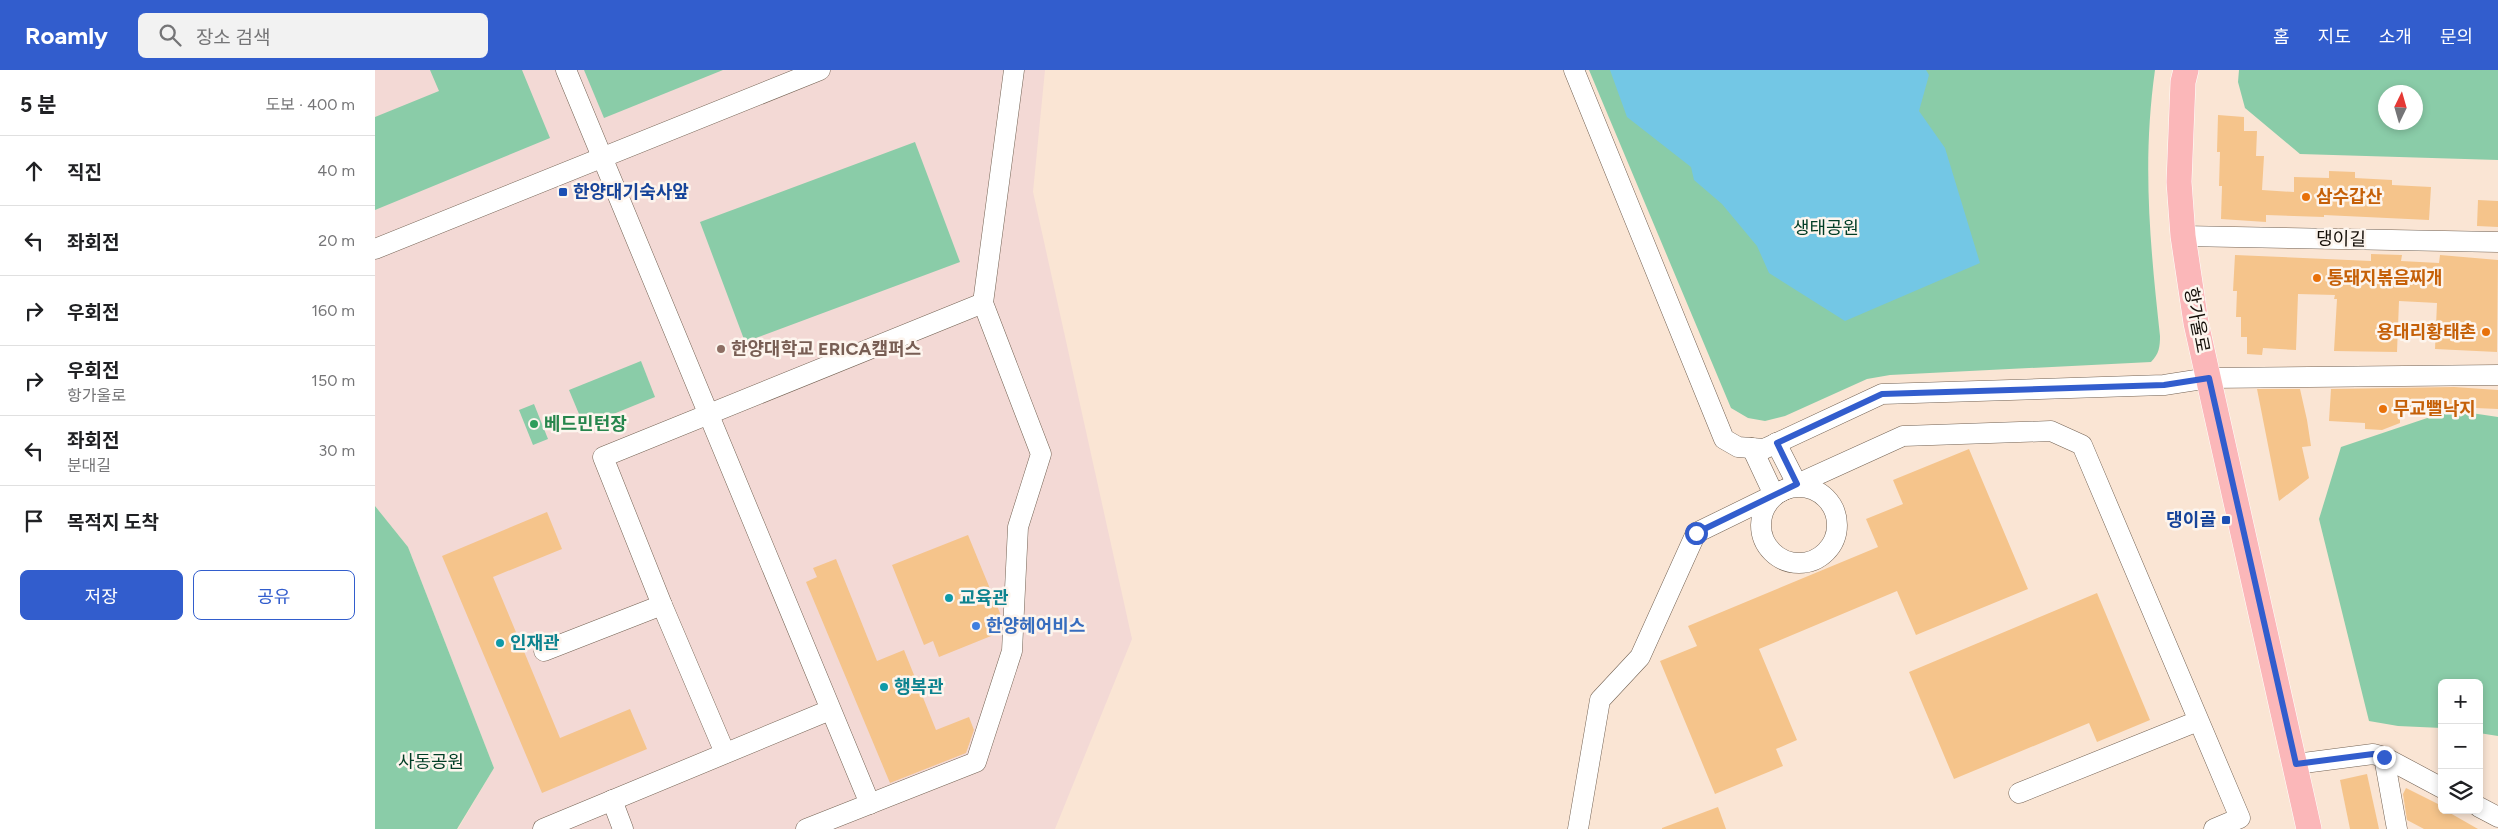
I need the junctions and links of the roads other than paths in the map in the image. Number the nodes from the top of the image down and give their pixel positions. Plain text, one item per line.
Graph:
1 (565, 70) edge
2 (820, 70) edge
3 (1014, 70) edge
4 (1574, 70) edge
5 (2186, 70) edge
6 (602, 158) junction
7 (2183, 236) junction
8 (2498, 242) edge
9 (375, 249) edge
10 (983, 303) junction
11 (2498, 375) edge
12 (2209, 378) junction
13 (708, 415) junction
14 (1777, 443) junction
15 (1752, 448) junction
16 (1784, 490) junction
17 (662, 605) junction
18 (544, 651) dead end
19 (830, 710) junction
20 (2199, 721) junction
21 (725, 753) junction
22 (2384, 757) junction
23 (2296, 764) junction
24 (2438, 786) edge
25 (2019, 793) dead end
26 (612, 800) junction
27 (870, 804) junction
28 (2483, 809) edge
29 (2498, 817) edge
30 (543, 829) edge
31 (623, 829) edge
32 (806, 829) edge
33 (1578, 829) edge
34 (2214, 829) edge
35 (2309, 829) edge
36 (2397, 829) edge

1 - 6 street
2 - 6 street
3 - 10 street
4 - 15 street
5 - 7 main road, 항가울로
6 - 9 street
6 - 13 street
7 - 8 street, 댕이길
7 - 12 main road, 항가울로
10 - 13 street
10 - 27 street
11 - 12 street
12 - 14 street
12 - 23 main road, 항가울로
13 - 17 street
13 - 19 street
14 - 15 street
14 - 16 street
15 - 16 street
16 - 20 street
16 - 33 street
17 - 18 street
17 - 21 street
19 - 21 street
19 - 27 street
20 - 25 street
20 - 34 street
21 - 26 street
22 - 23 street
22 - 24 street
22 - 36 street
23 - 35 main road, 항가울로
26 - 30 street
26 - 31 street
27 - 32 street
28 - 29 street

